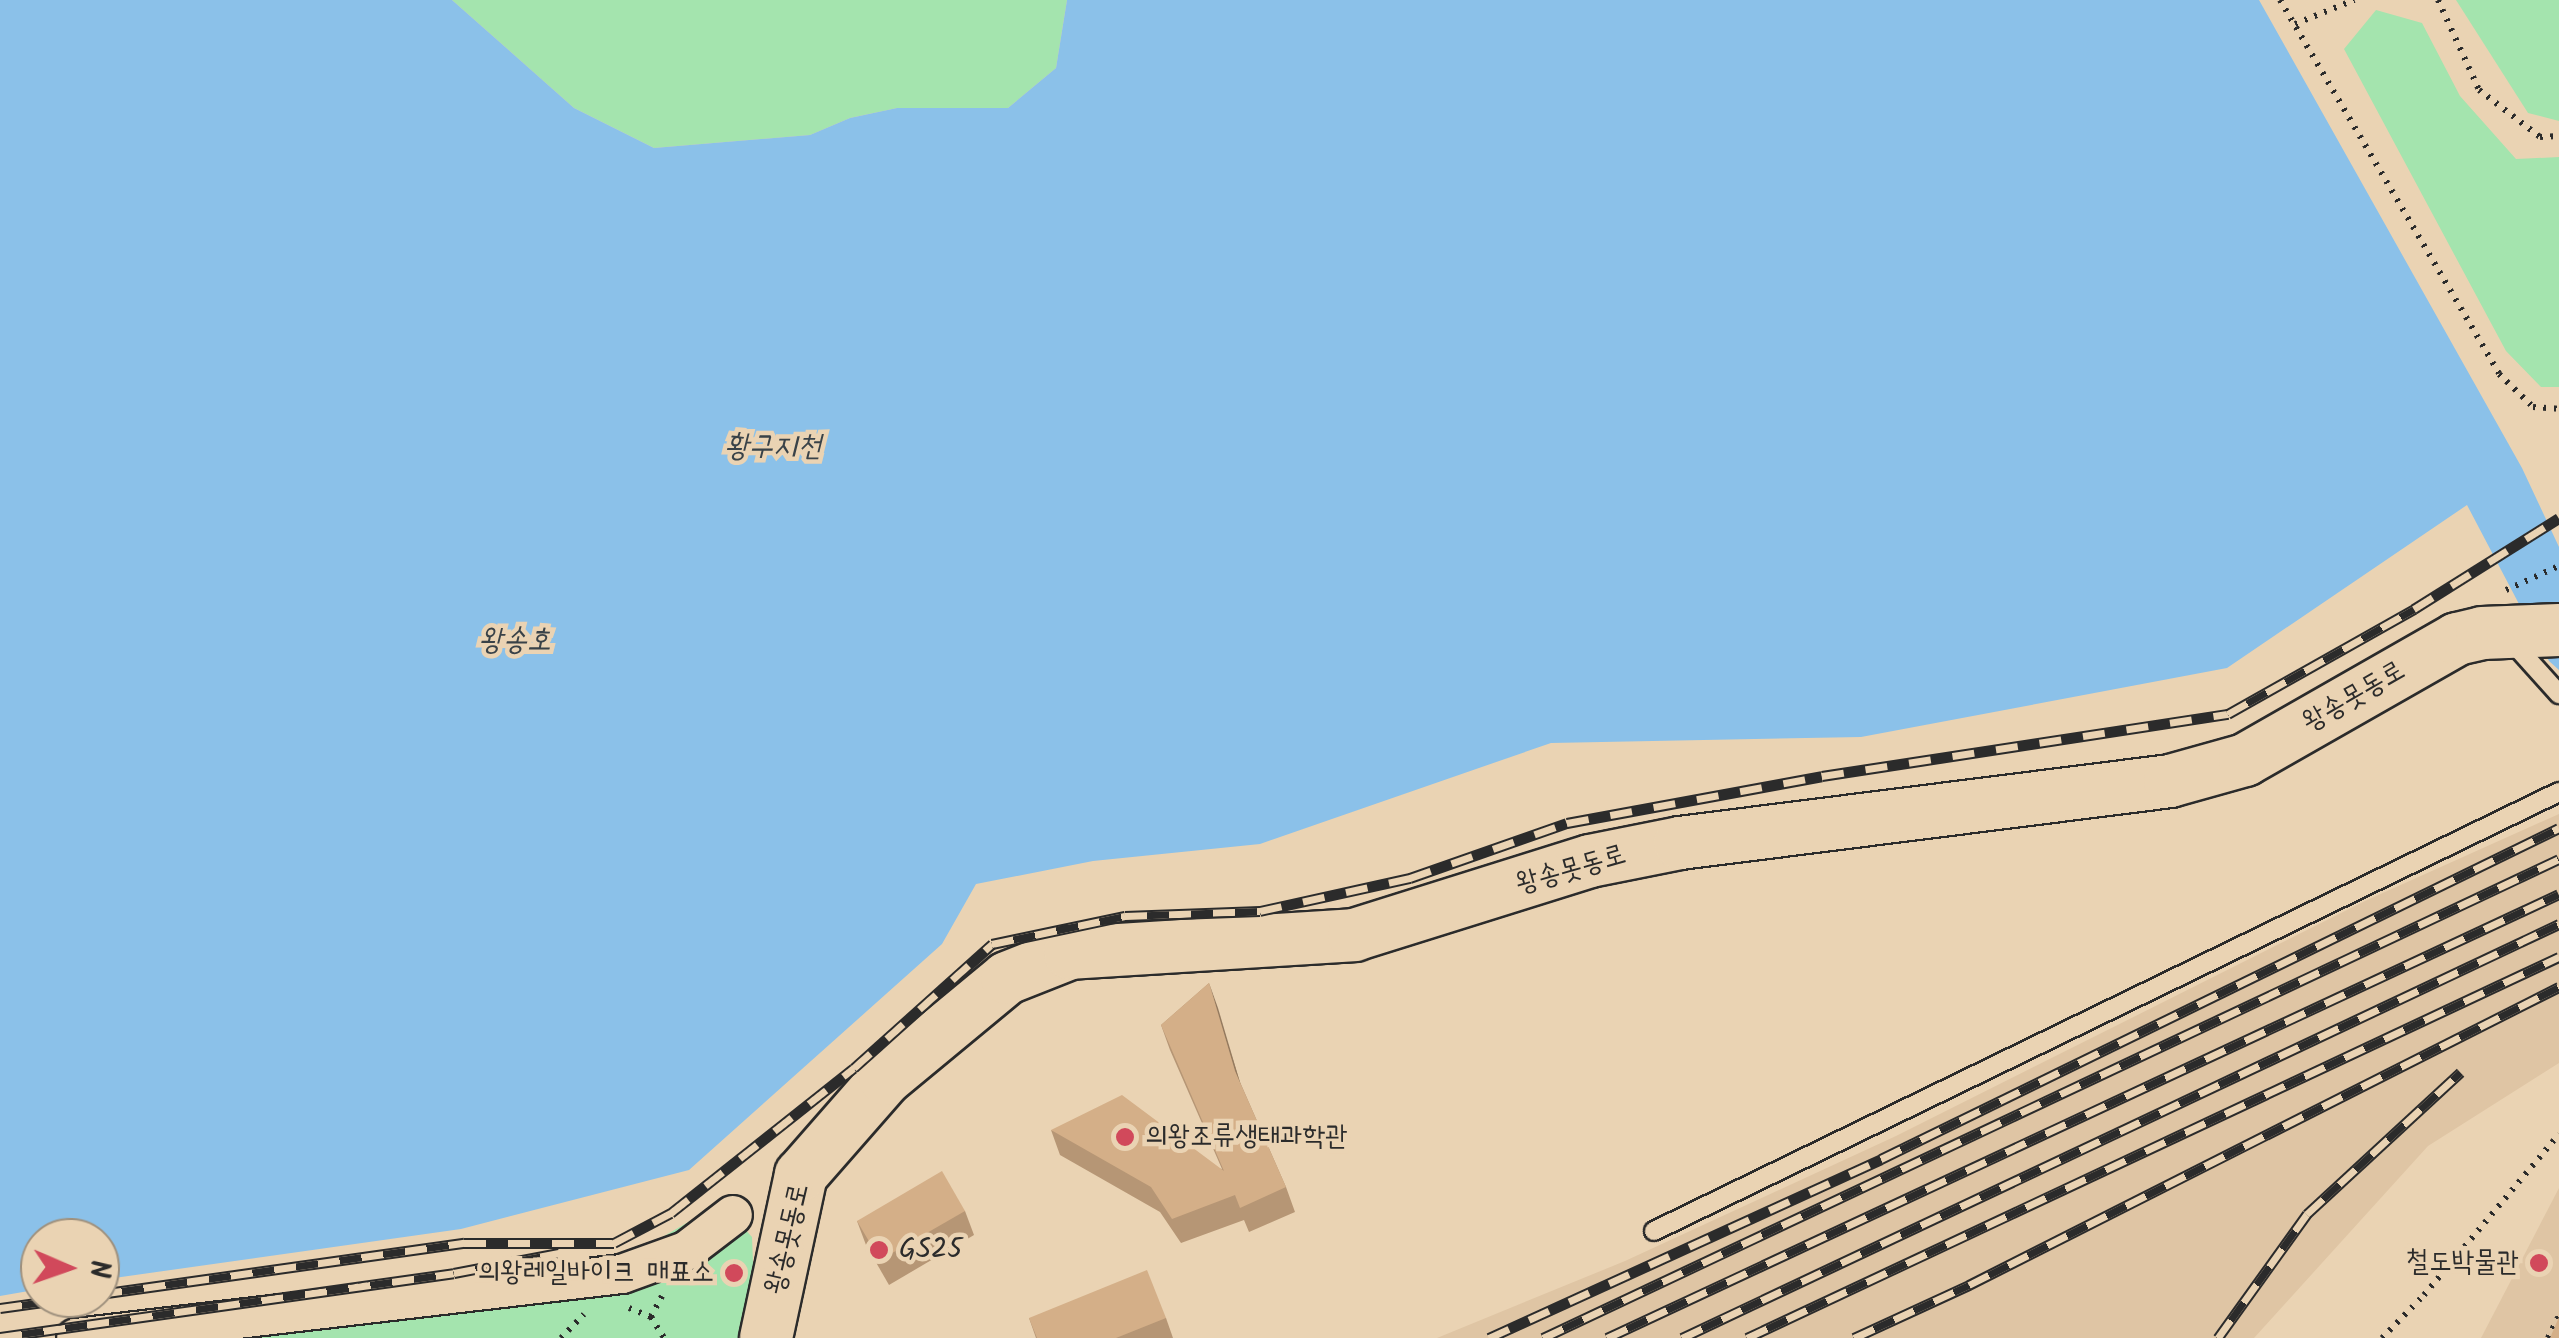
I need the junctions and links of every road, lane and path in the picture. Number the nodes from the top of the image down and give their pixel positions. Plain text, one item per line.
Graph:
1 (2280, 0) edge
2 (2354, 0) edge
3 (2438, 0) edge
4 (2295, 24) junction
5 (2559, 136) edge
6 (2559, 409) edge
7 (2559, 566) edge
8 (2520, 622) edge
9 (2559, 694) edge
10 (2559, 792) edge
11 (2559, 1134) edge
12 (733, 1215) dead end
13 (1654, 1231) dead end
14 (620, 1304) dead end
15 (602, 1308) dead end
16 (2559, 1315) edge
17 (651, 1317) dead end
18 (76, 1338) edge
19 (561, 1338) edge
20 (766, 1338) edge
21 (2382, 1338) edge
22 (2548, 1338) edge

1 - 4 path
2 - 4 path
3 - 5 path
4 - 6 path
7 - 8 path
8 - 9 lane
8 - 20 street, 왕송못동로
10 - 13 lane
11 - 21 path
12 - 18 street
14 - 17 path
15 - 19 path
16 - 22 path

